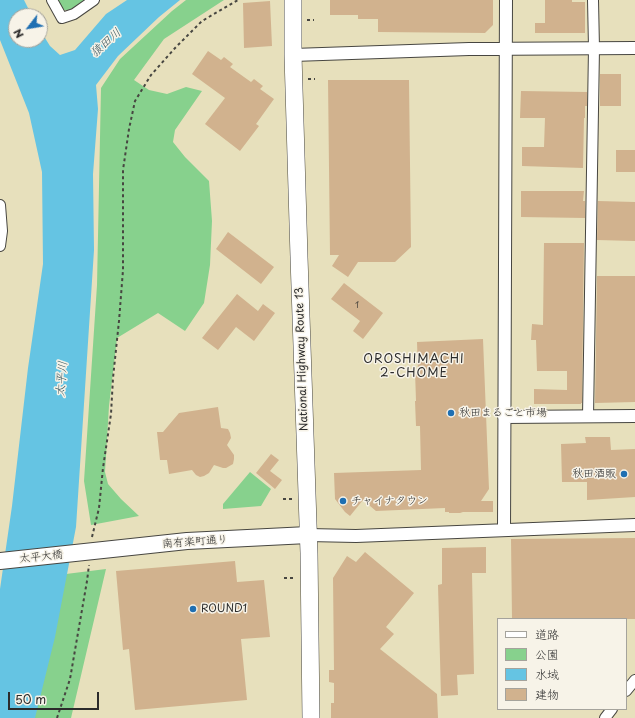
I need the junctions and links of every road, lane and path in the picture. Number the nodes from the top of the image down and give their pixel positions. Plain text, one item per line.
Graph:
1 (52, 0) edge
2 (94, 0) edge
3 (238, 0) edge
4 (293, 0) edge
5 (506, 0) edge
6 (593, 0) edge
7 (594, 48) junction
8 (635, 48) edge
9 (506, 49) junction
10 (293, 55) junction
11 (0, 205) edge
12 (0, 246) edge
13 (588, 416) junction
14 (635, 416) edge
15 (504, 417) junction
16 (635, 525) edge
17 (504, 530) junction
18 (308, 535) junction
19 (86, 552) junction
20 (0, 561) edge
21 (635, 680) edge
22 (627, 690) edge
23 (611, 710) edge
24 (57, 718) edge
25 (311, 718) edge
26 (605, 718) edge

1 - 2 street
3 - 19 path
4 - 10 highway, National Highway Route 13
5 - 9 street
6 - 7 street
7 - 8 street
7 - 9 street
7 - 13 street
9 - 10 street
9 - 15 street
10 - 18 highway, National Highway Route 13
11 - 12 street
13 - 14 street
13 - 15 street
15 - 17 street
16 - 17 street
17 - 18 street
18 - 19 main road, 南有楽町通り
18 - 25 highway, National Highway Route 13
19 - 20 main road, 太平大橋
19 - 24 path
21 - 22 street
23 - 26 street

